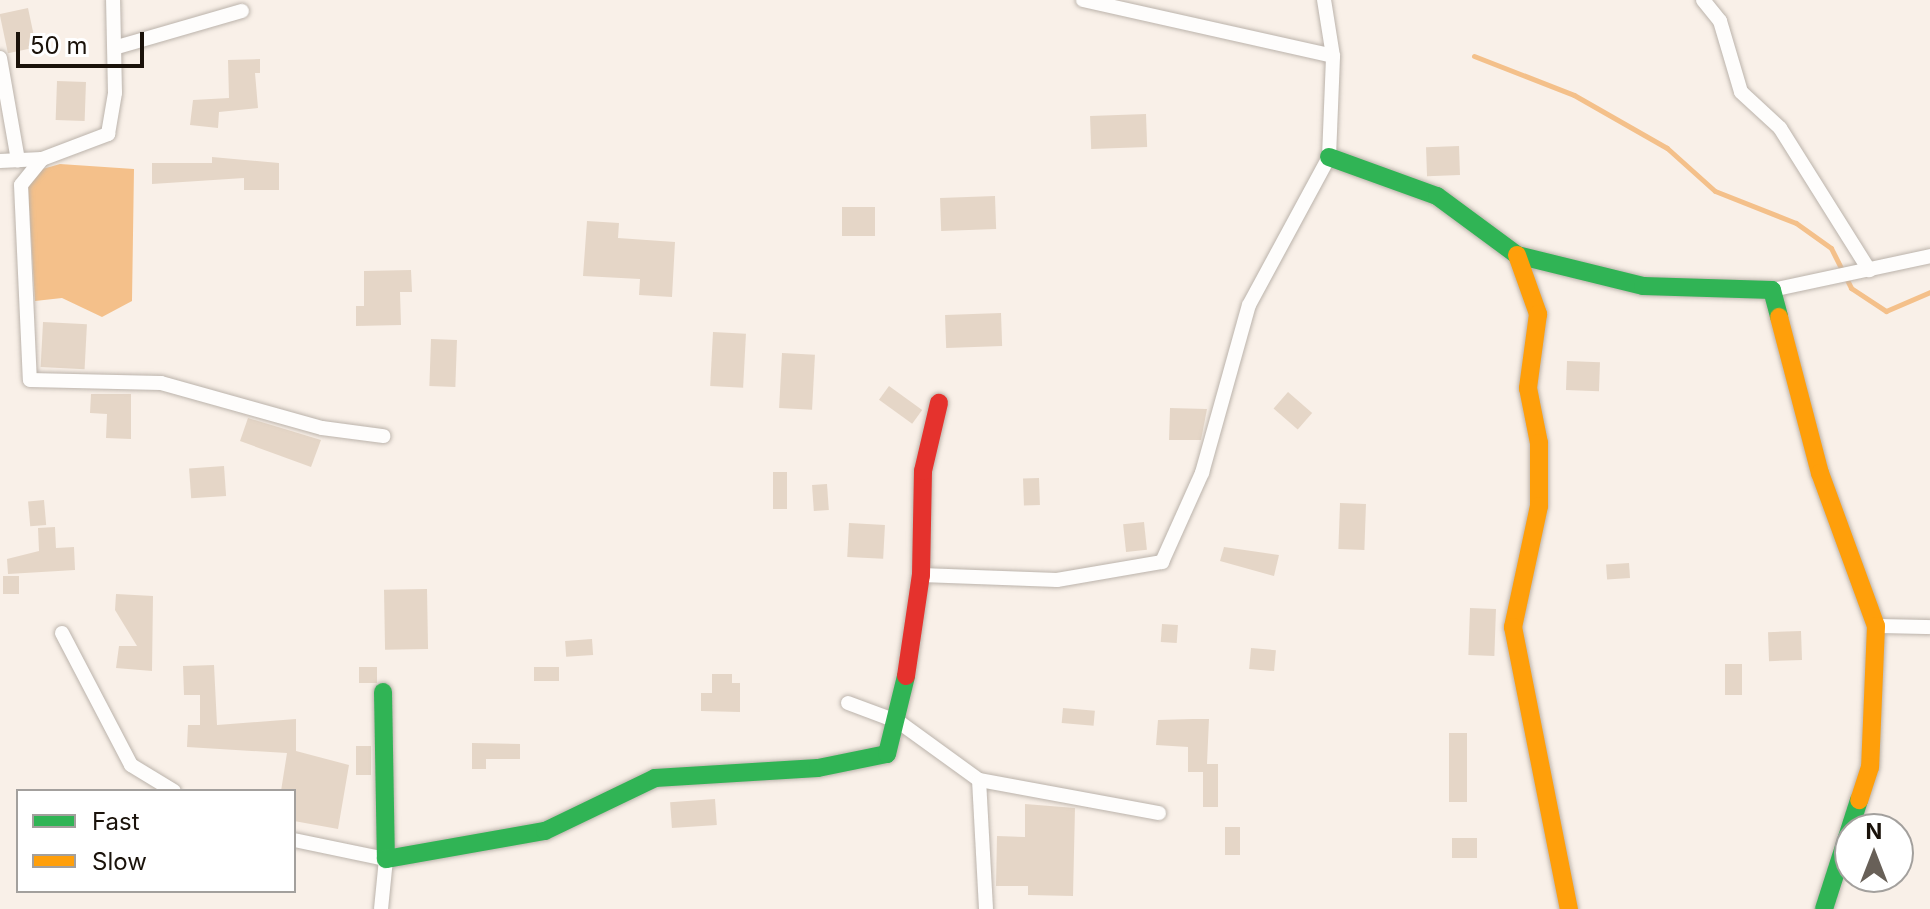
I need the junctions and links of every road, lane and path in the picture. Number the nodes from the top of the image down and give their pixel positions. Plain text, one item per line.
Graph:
1 (113, 0) edge
2 (1083, 0) edge
3 (1703, 0) edge
4 (1325, 1) edge
5 (242, 11) dead end
6 (117, 47) junction
7 (1333, 56) junction
8 (0, 58) edge
9 (1329, 157) junction
10 (42, 159) junction
11 (18, 160) junction
12 (0, 161) edge
13 (1517, 255) junction
14 (1930, 256) edge
15 (1869, 270) junction
16 (1772, 290) junction
17 (939, 403) dead end
18 (383, 436) dead end
19 (921, 575) junction
20 (1876, 626) junction
21 (1930, 627) edge
22 (62, 633) dead end
23 (383, 692) dead end
24 (848, 703) dead end
25 (899, 722) junction
26 (979, 780) junction
27 (171, 789) edge
28 (1159, 813) dead end
29 (296, 840) edge
30 (386, 859) junction
31 (381, 909) edge
32 (986, 909) edge
33 (1569, 909) edge
34 (1824, 909) edge

1 - 6 street
2 - 7 street
3 - 15 street
4 - 7 street
5 - 6 street
6 - 10 street
7 - 9 street
8 - 11 street
9 - 13 street
9 - 19 street
10 - 11 street
10 - 18 street
11 - 12 street
13 - 16 street
13 - 33 street
14 - 15 street
15 - 16 street
16 - 20 street
17 - 19 street
19 - 25 street
20 - 21 street
20 - 34 street
22 - 27 street
23 - 30 street
24 - 25 street
25 - 26 street
25 - 30 street
26 - 28 street
26 - 32 street
29 - 30 street
30 - 31 street

